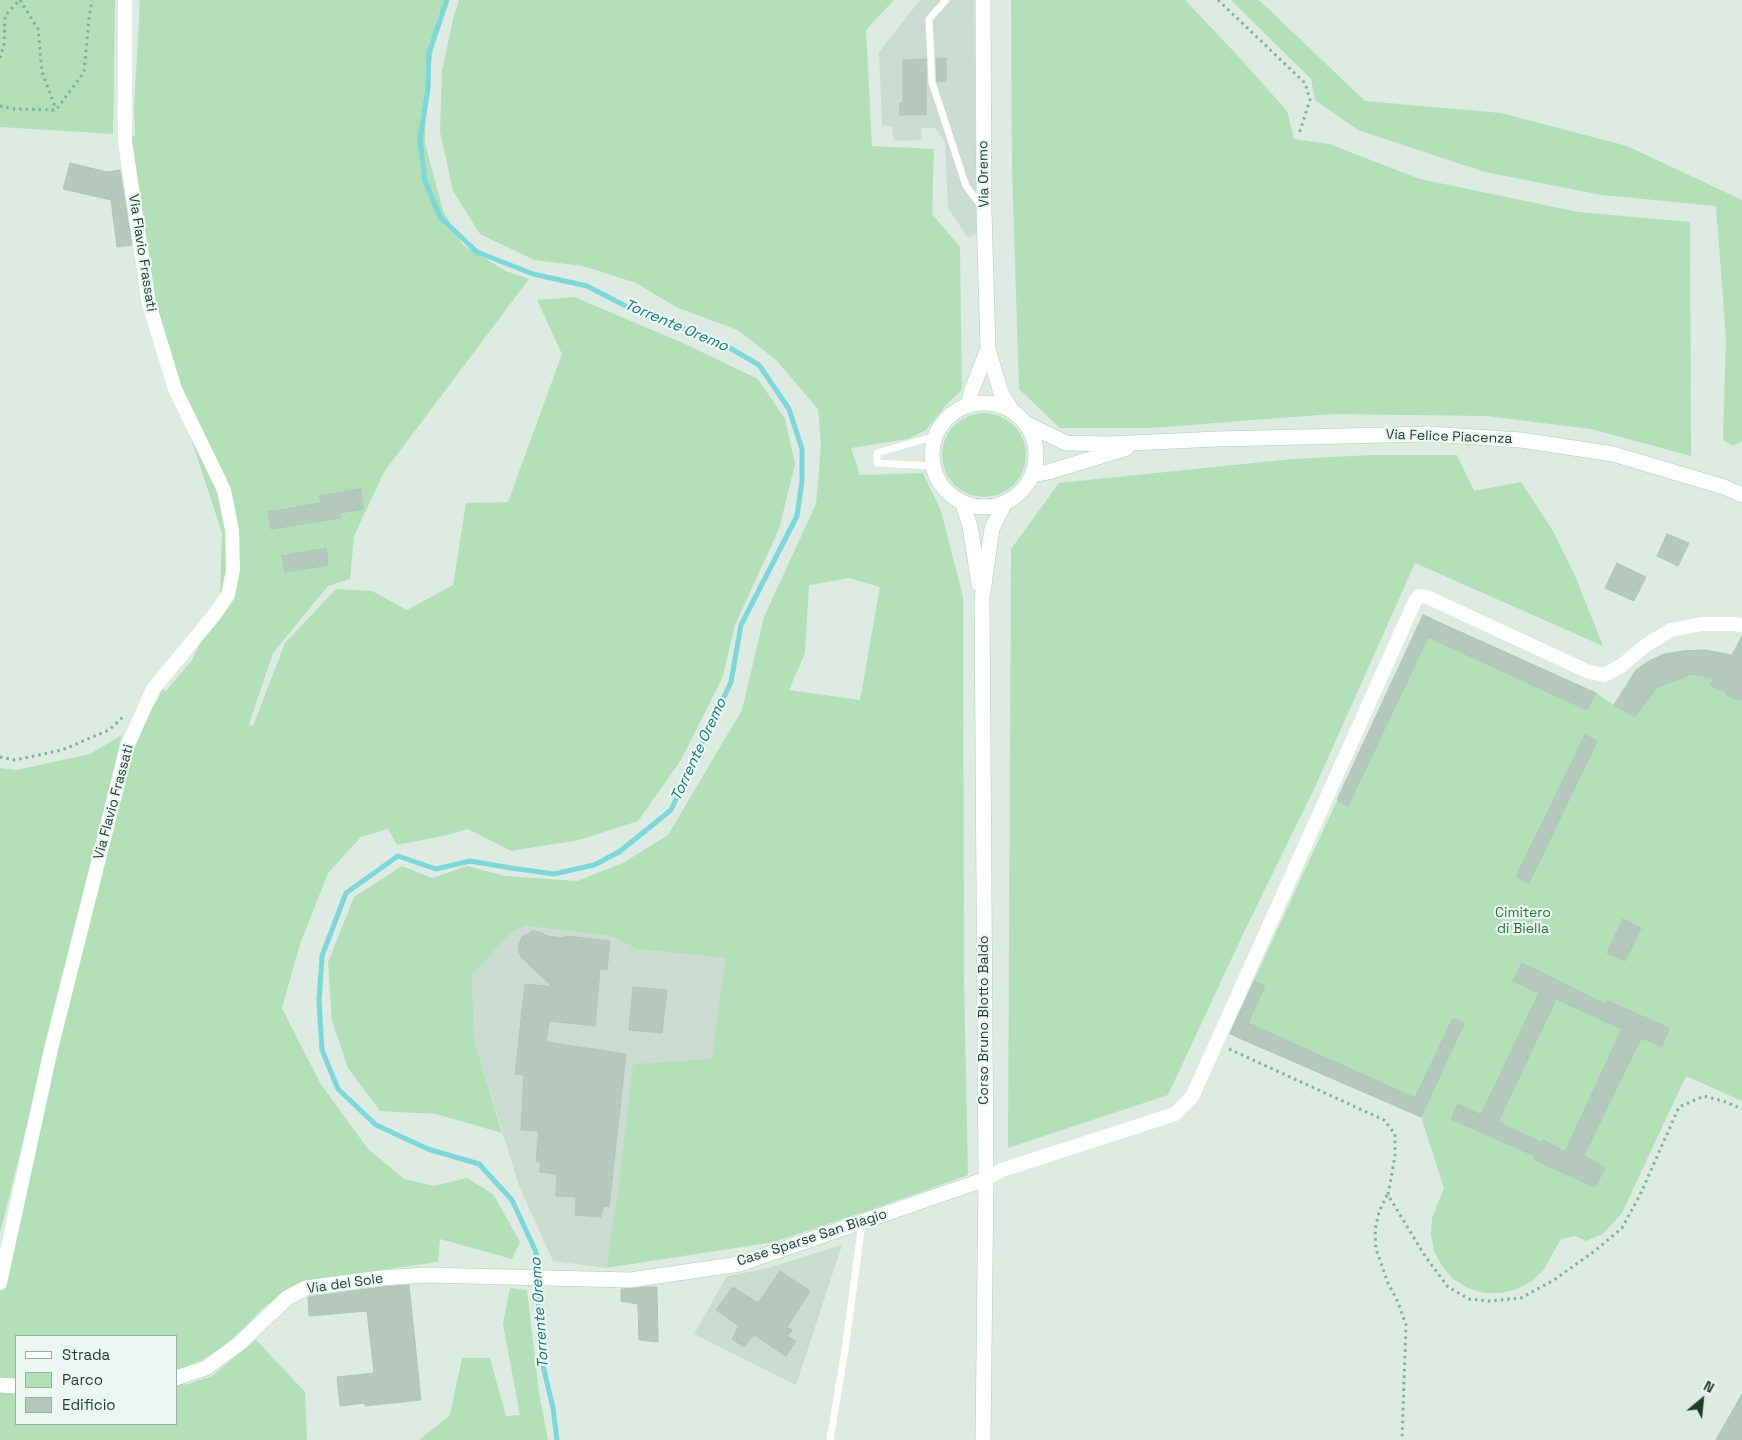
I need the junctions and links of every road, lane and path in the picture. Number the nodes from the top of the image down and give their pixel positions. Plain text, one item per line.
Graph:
1 (20, 0) edge
2 (92, 0) edge
3 (125, 0) edge
4 (946, 0) edge
5 (983, 0) edge
6 (1218, 0) edge
7 (0, 58) edge
8 (0, 106) edge
9 (56, 110) junction
10 (1299, 134) dead end
11 (984, 210) junction
12 (988, 348) junction
13 (968, 406) junction
14 (1013, 412) junction
15 (1025, 423) junction
16 (936, 436) junction
17 (1148, 442) junction
18 (933, 466) junction
19 (1032, 475) junction
20 (1742, 495) edge
21 (962, 502) junction
22 (1005, 503) junction
23 (982, 599) junction
24 (1742, 625) edge
25 (128, 713) dead end
26 (0, 757) edge
27 (1216, 1043) junction
28 (1742, 1109) edge
29 (986, 1179) junction
30 (1388, 1195) junction
31 (862, 1222) junction
32 (514, 1278) joint
33 (0, 1283) edge
34 (178, 1377) edge
35 (0, 1385) edge
36 (15, 1386) edge
37 (830, 1440) edge
38 (983, 1440) edge
39 (1402, 1440) edge

1 - 7 path
1 - 9 path
2 - 9 path
3 - 33 street, Via Flavio Frassati
4 - 11 lane
5 - 11 main road, Via Oremo
6 - 10 path
8 - 9 path
11 - 12 main road, Via Oremo
12 - 13 main road, Via Oremo
12 - 14 main road, Via Oremo
13 - 14 main road
13 - 16 main road
14 - 15 main road
15 - 17 main road, Via Felice Piacenza
15 - 19 main road
16 - 18 main road
16 - 18 lane
17 - 19 main road, Via Felice Piacenza
17 - 20 main road, Via Felice Piacenza
18 - 21 main road
19 - 22 main road
21 - 22 main road
21 - 23 main road, Corso Bruno Blotto Baldo
22 - 23 main road, Corso Bruno Blotto Baldo
23 - 29 main road, Corso Bruno Blotto Baldo
24 - 27 street
25 - 26 path
27 - 29 street
27 - 30 path
28 - 30 path
29 - 31 main road, Case Sparse San Biagio
29 - 38 main road, Corso Bruno Blotto Baldo
30 - 39 path
31 - 32 main road, Case Sparse San Biagio
31 - 37 lane
32 - 34 main road, Via del Sole
35 - 36 main road

